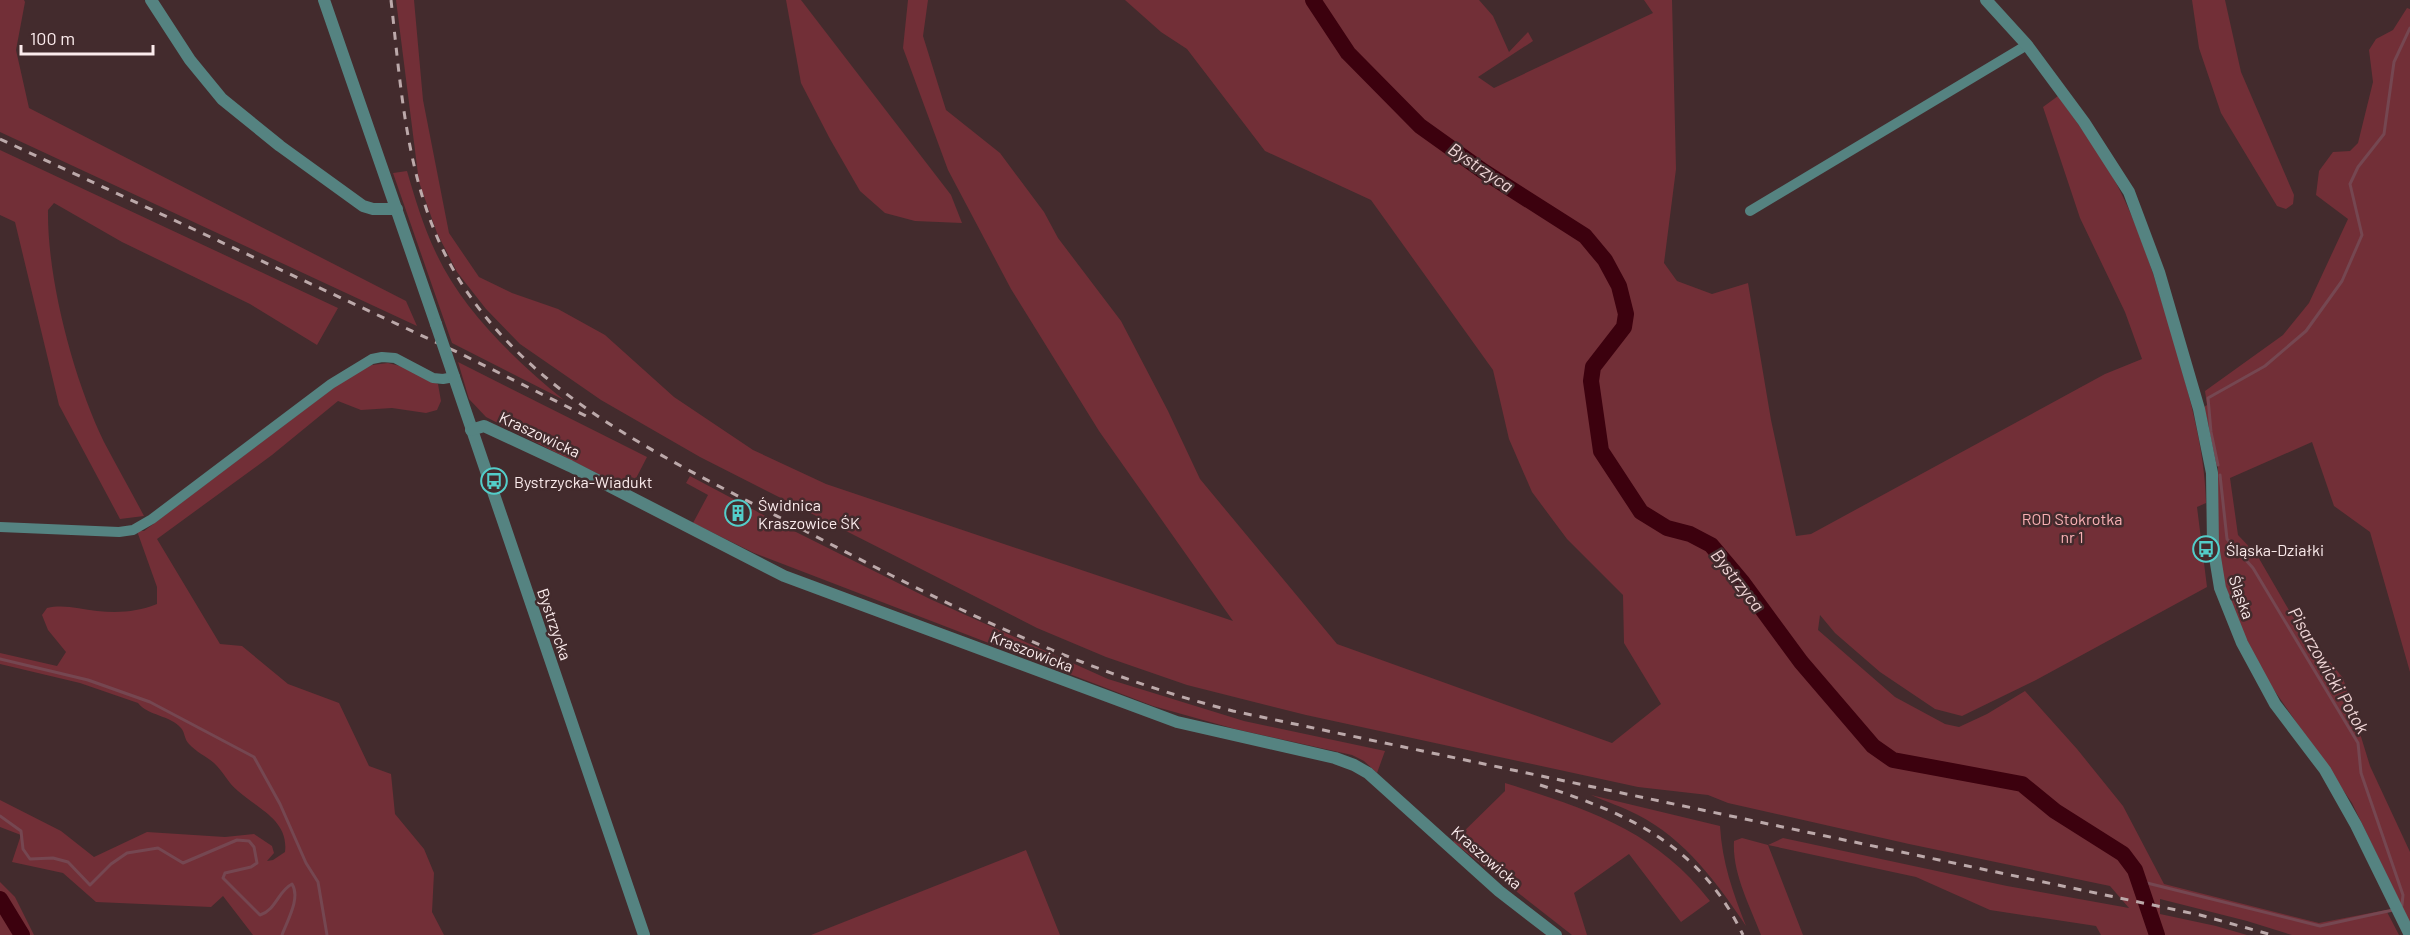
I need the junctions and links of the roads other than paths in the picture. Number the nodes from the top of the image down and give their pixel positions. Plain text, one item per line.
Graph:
1 (151, 0) edge
2 (324, 0) edge
3 (1986, 0) edge
4 (2027, 45) junction
5 (397, 209) junction
6 (1750, 211) dead end
7 (454, 377) junction
8 (471, 430) junction
9 (0, 527) edge
10 (644, 935) edge
11 (1556, 935) edge
12 (2410, 935) edge

1 - 5 street
2 - 5 street, Bystrzycka
3 - 4 street, Śląska
4 - 6 street
4 - 12 street, Śląska
5 - 7 street, Bystrzycka, bridge
7 - 8 street, Bystrzycka
7 - 9 street
8 - 10 street, Bystrzycka
8 - 11 street, Kraszowicka

